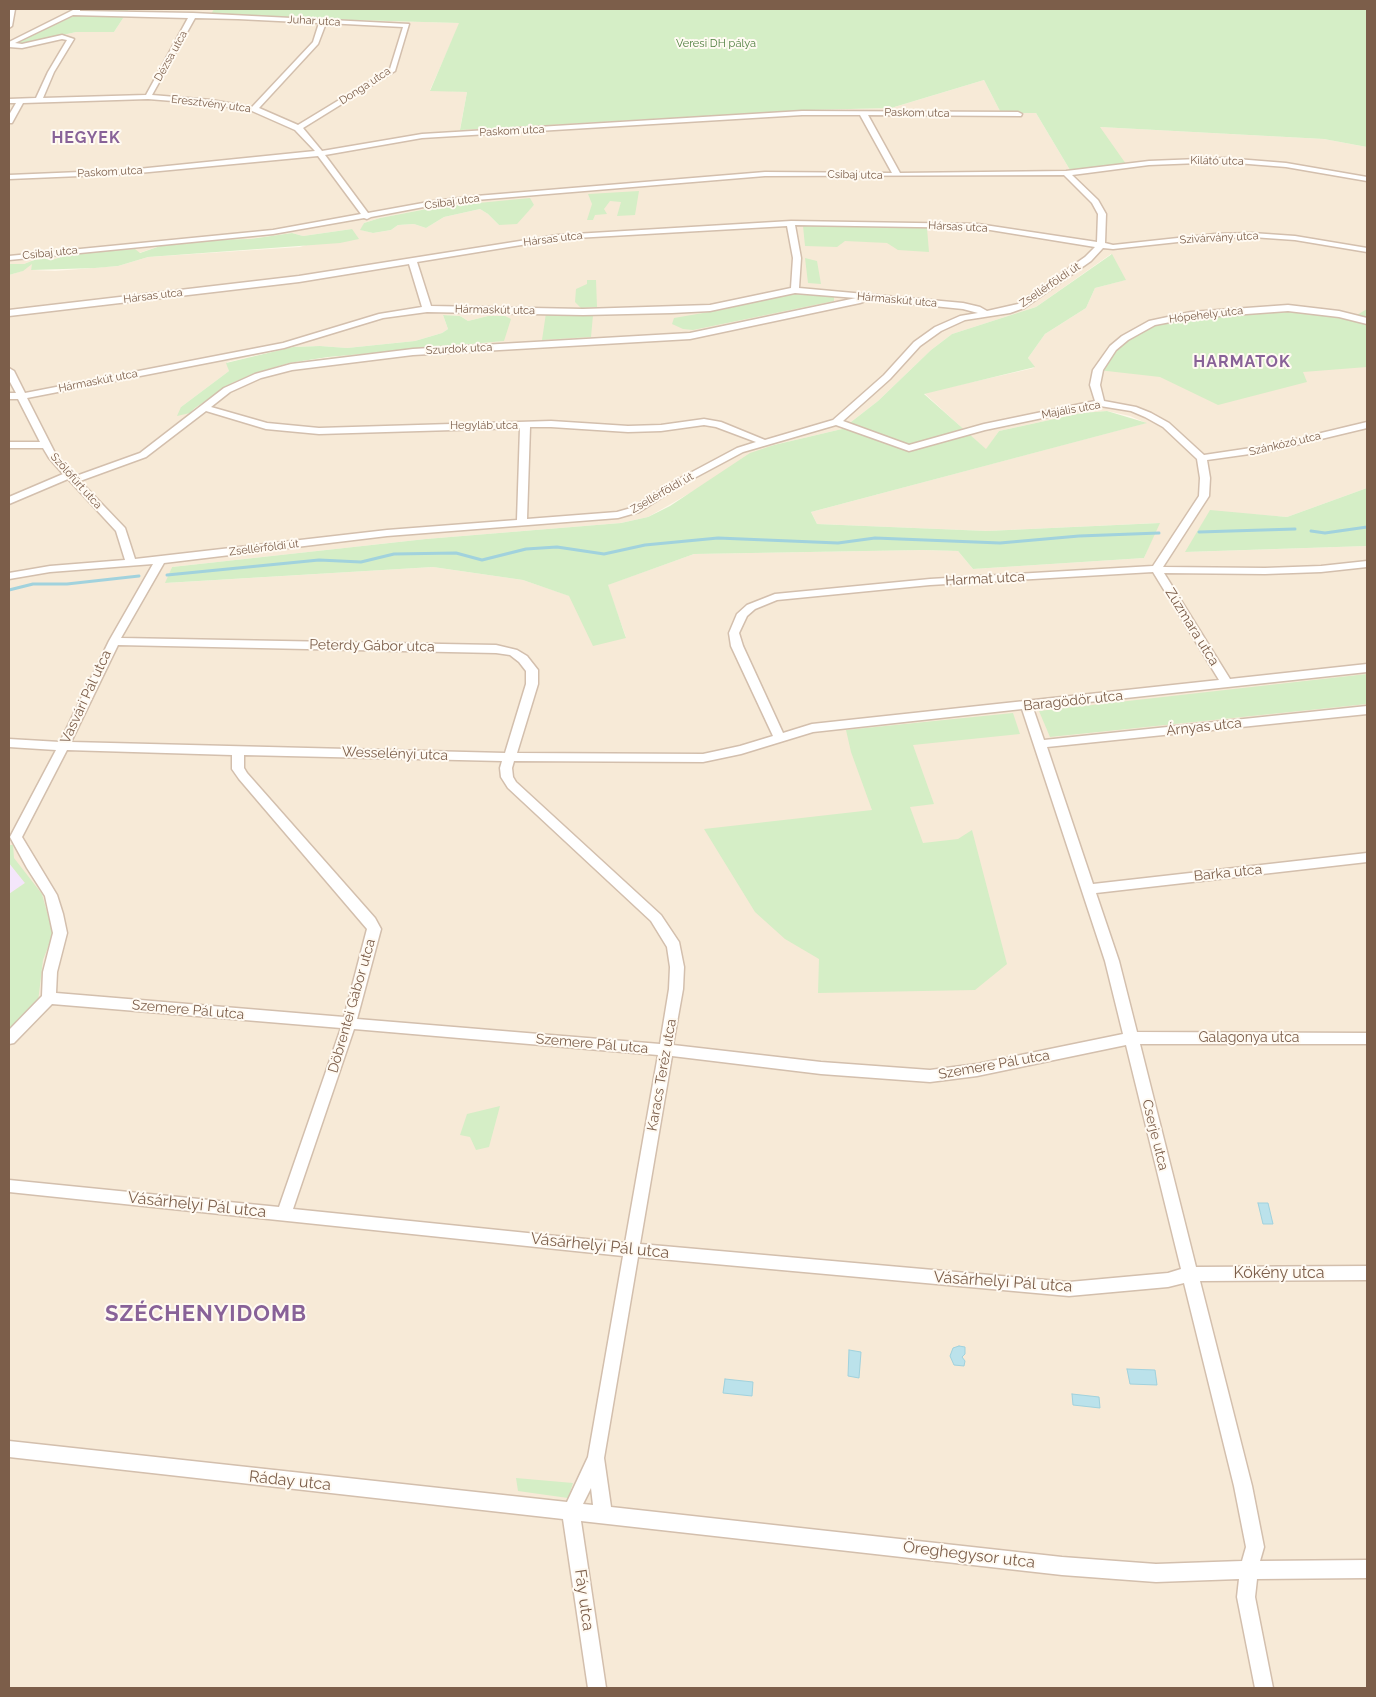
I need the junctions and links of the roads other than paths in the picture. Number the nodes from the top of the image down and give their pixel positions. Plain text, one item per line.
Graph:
1 (12, 9) edge
2 (80, 9) edge
3 (71, 13) junction
4 (194, 15) junction
5 (323, 22) junction
6 (407, 25) joint
7 (9, 26) edge
8 (17, 27) dead end
9 (9, 44) edge
10 (148, 97) junction
11 (21, 100) junction
12 (39, 100) junction
13 (9, 101) edge
14 (254, 109) junction
15 (862, 112) junction
16 (1018, 114) dead end
17 (9, 121) edge
18 (298, 128) junction
19 (321, 154) junction
20 (1066, 173) junction
21 (897, 175) junction
22 (9, 177) edge
23 (1367, 179) edge
24 (367, 217) junction
25 (791, 222) junction
26 (1101, 245) junction
27 (1367, 250) edge
28 (9, 258) edge
29 (413, 262) junction
30 (795, 290) junction
31 (872, 298) junction
32 (427, 309) junction
33 (9, 313) edge
34 (986, 314) junction
35 (1367, 321) edge
36 (9, 370) edge
37 (9, 396) edge
38 (22, 396) junction
39 (1100, 403) junction
40 (205, 408) junction
41 (836, 422) junction
42 (1367, 424) edge
43 (526, 426) junction
44 (762, 442) junction
45 (9, 445) edge
46 (46, 445) junction
47 (1202, 458) junction
48 (70, 477) junction
49 (9, 501) edge
50 (522, 522) junction
51 (160, 560) junction
52 (130, 562) junction
53 (1367, 564) edge
54 (1156, 569) junction
55 (9, 576) edge
56 (114, 641) junction
57 (1367, 668) edge
58 (1227, 684) junction
59 (1027, 706) junction
60 (1367, 710) edge
61 (779, 737) junction
62 (9, 743) edge
63 (1040, 744) junction
64 (63, 747) junction
65 (239, 750) junction
66 (508, 757) junction
67 (13, 837) edge
68 (1367, 858) edge
69 (1088, 889) junction
70 (48, 998) junction
71 (349, 1024) junction
72 (1131, 1038) junction
73 (1367, 1038) edge
74 (9, 1039) edge
75 (666, 1050) junction
76 (9, 1186) edge
77 (284, 1214) junction
78 (631, 1250) junction
79 (1367, 1273) edge
80 (1190, 1274) junction
81 (9, 1450) edge
82 (596, 1458) junction
83 (572, 1512) junction
84 (604, 1515) junction
85 (1367, 1569) edge
86 (1249, 1570) junction
87 (597, 1688) edge
88 (1264, 1688) edge

1 - 7 street
2 - 3 street
3 - 4 street, Juhar utca
3 - 9 street
4 - 5 street, Juhar utca
4 - 10 street, Dézsa utca
5 - 6 street, Juhar utca
5 - 14 street
6 - 18 street, Donga utca
7 - 8 street
9 - 12 street
10 - 12 street, Eresztvény utca
10 - 14 street, Eresztvény utca
11 - 12 street, Eresztvény utca
11 - 13 street, Eresztvény utca
11 - 17 street
14 - 18 street, Eresztvény utca
15 - 16 street, Paskom utca
15 - 19 street, Paskom utca
15 - 21 street, Csibaj utca
18 - 19 street, Eresztvény utca
19 - 22 street, Paskom utca
19 - 24 street, Eresztvény utca
20 - 21 street, Csibaj utca
20 - 23 street, Kilátó utca
20 - 26 street
21 - 24 street, Csibaj utca
24 - 28 street, Csibaj utca
25 - 26 street, Hársas utca
25 - 29 street, Hársas utca
25 - 30 street
26 - 27 street, Szivárvány utca
26 - 34 street, Zsellérföldi út
29 - 32 street
29 - 33 street, Hársas utca
30 - 31 street, Hármaskút utca
30 - 32 street, Hármaskút utca
31 - 34 street, Hármaskút utca
31 - 40 street, Szurdok utca
32 - 38 street, Hármaskút utca
34 - 41 street, Zsellérföldi út
35 - 39 street, Hópehely utca
36 - 38 street, Szőlőfürt utca
37 - 38 street, Hármaskút utca
38 - 46 street, Szőlőfürt utca
39 - 41 street, Majális utca
39 - 47 street, Majális utca
40 - 43 street, Hegyláb utca
40 - 48 street, Szurdok utca
41 - 44 street, Zsellérföldi út
42 - 47 street, Szánkózó utca
43 - 44 street, Hegyláb utca
43 - 50 street
44 - 50 street, Zsellérföldi út
45 - 46 street
46 - 48 street, Szőlőfürt utca
47 - 54 street
48 - 49 street, Szurdok utca
48 - 52 street, Szőlőfürt utca
50 - 51 street, Zsellérföldi út
51 - 52 street, Zsellérföldi út
51 - 56 street, Vasvári Pál utca
52 - 55 street, Zsellérföldi út
53 - 54 street, Harmat utca
54 - 58 street, Zúzmara utca
54 - 61 street, Harmat utca
56 - 64 street, Vasvári Pál utca
56 - 66 street, Peterdy Gábor utca
57 - 58 street, Baragödör utca
58 - 59 street, Baragödör utca
59 - 61 street, Baragödör utca
59 - 63 street, Cserje utca
60 - 63 street, Árnyas utca
61 - 66 street, Wesselényi utca
62 - 64 street, Wesselényi utca
63 - 69 street, Cserje utca
64 - 65 street, Wesselényi utca
64 - 67 street, Vasvári Pál utca
65 - 66 street, Wesselényi utca
65 - 71 street, Döbrentei Gábor utca
66 - 75 street, Karacs Teréz utca
67 - 70 street
68 - 69 street, Barka utca
69 - 72 street, Cserje utca
70 - 71 street, Szemere Pál utca
70 - 74 street
71 - 75 street, Szemere Pál utca
71 - 77 street, Döbrentei Gábor utca
72 - 73 street, Galagonya utca
72 - 75 street, Szemere Pál utca
72 - 80 street, Cserje utca
75 - 78 street, Karacs Teréz utca
76 - 77 street, Vásárhelyi Pál utca
77 - 78 street, Vásárhelyi Pál utca
78 - 80 street, Vásárhelyi Pál utca
78 - 82 street, Karacs Teréz utca
79 - 80 street, Kökény utca
80 - 86 street, Cserje utca
81 - 83 street, Ráday utca
82 - 83 street, Karacs Teréz utca
82 - 84 street, Karacs Teréz utca
83 - 84 street, Öreghegysor utca
83 - 87 street, Fáy utca
84 - 86 street, Öreghegysor utca
85 - 86 street, Öreghegysor utca
86 - 88 street, Cserje utca

